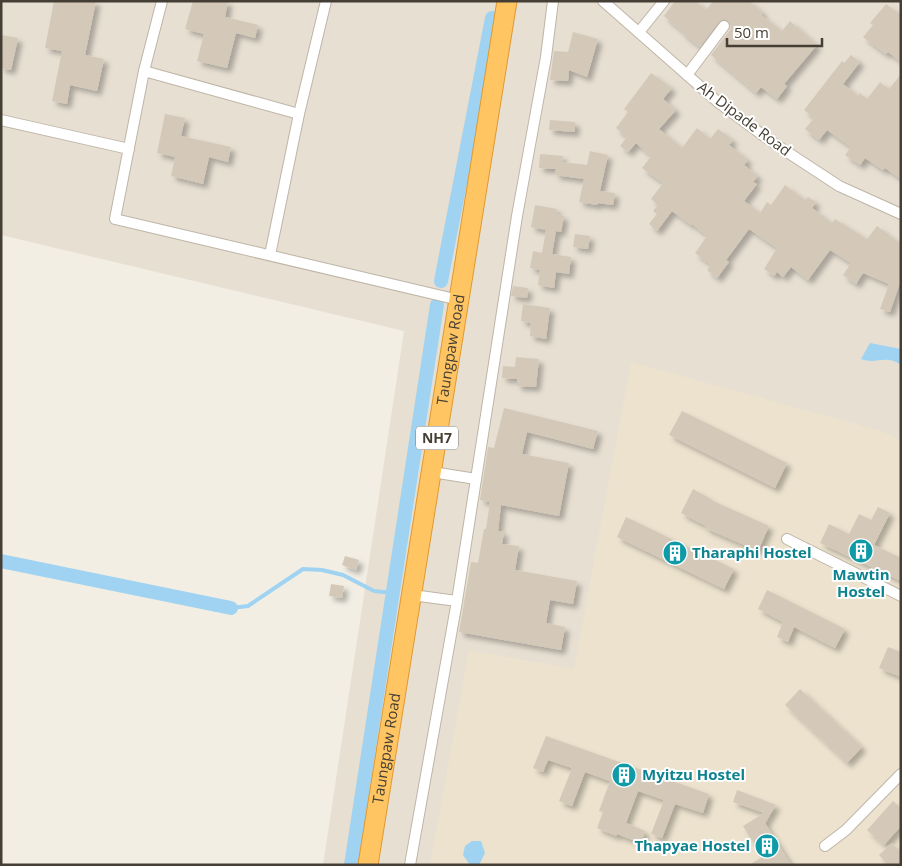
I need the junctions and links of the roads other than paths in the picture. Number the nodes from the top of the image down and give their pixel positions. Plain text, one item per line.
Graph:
1 (162, 1) edge
2 (326, 1) edge
3 (553, 1) edge
4 (604, 1) edge
5 (664, 1) edge
6 (509, 5) edge
7 (724, 26) dead end
8 (639, 32) junction
9 (144, 71) junction
10 (687, 75) junction
11 (299, 114) junction
12 (1, 120) edge
13 (129, 149) junction
14 (901, 214) edge
15 (270, 255) junction
16 (459, 300) junction
17 (432, 472) junction
18 (476, 479) junction
19 (787, 539) dead end
20 (412, 595) junction
21 (901, 596) edge
22 (457, 601) junction
23 (901, 774) edge
24 (825, 846) dead end
25 (368, 865) edge
26 (410, 865) edge

1 - 9 street
2 - 11 street
3 - 18 street
4 - 8 street, Ah Dipade Road
5 - 8 street
6 - 16 highway, Taungpaw Road / NH7
7 - 10 street
8 - 10 street, Ah Dipade Road
9 - 11 street
9 - 13 street
10 - 14 street, Ah Dipade Road
11 - 15 street
12 - 13 street
13 - 15 street
15 - 16 street
16 - 17 highway, Taungpaw Road / NH7
17 - 18 street
17 - 20 highway, Taungpaw Road / NH7
18 - 22 street
19 - 21 street
20 - 22 street
20 - 25 highway, Taungpaw Road / NH7
22 - 26 street
23 - 24 street

